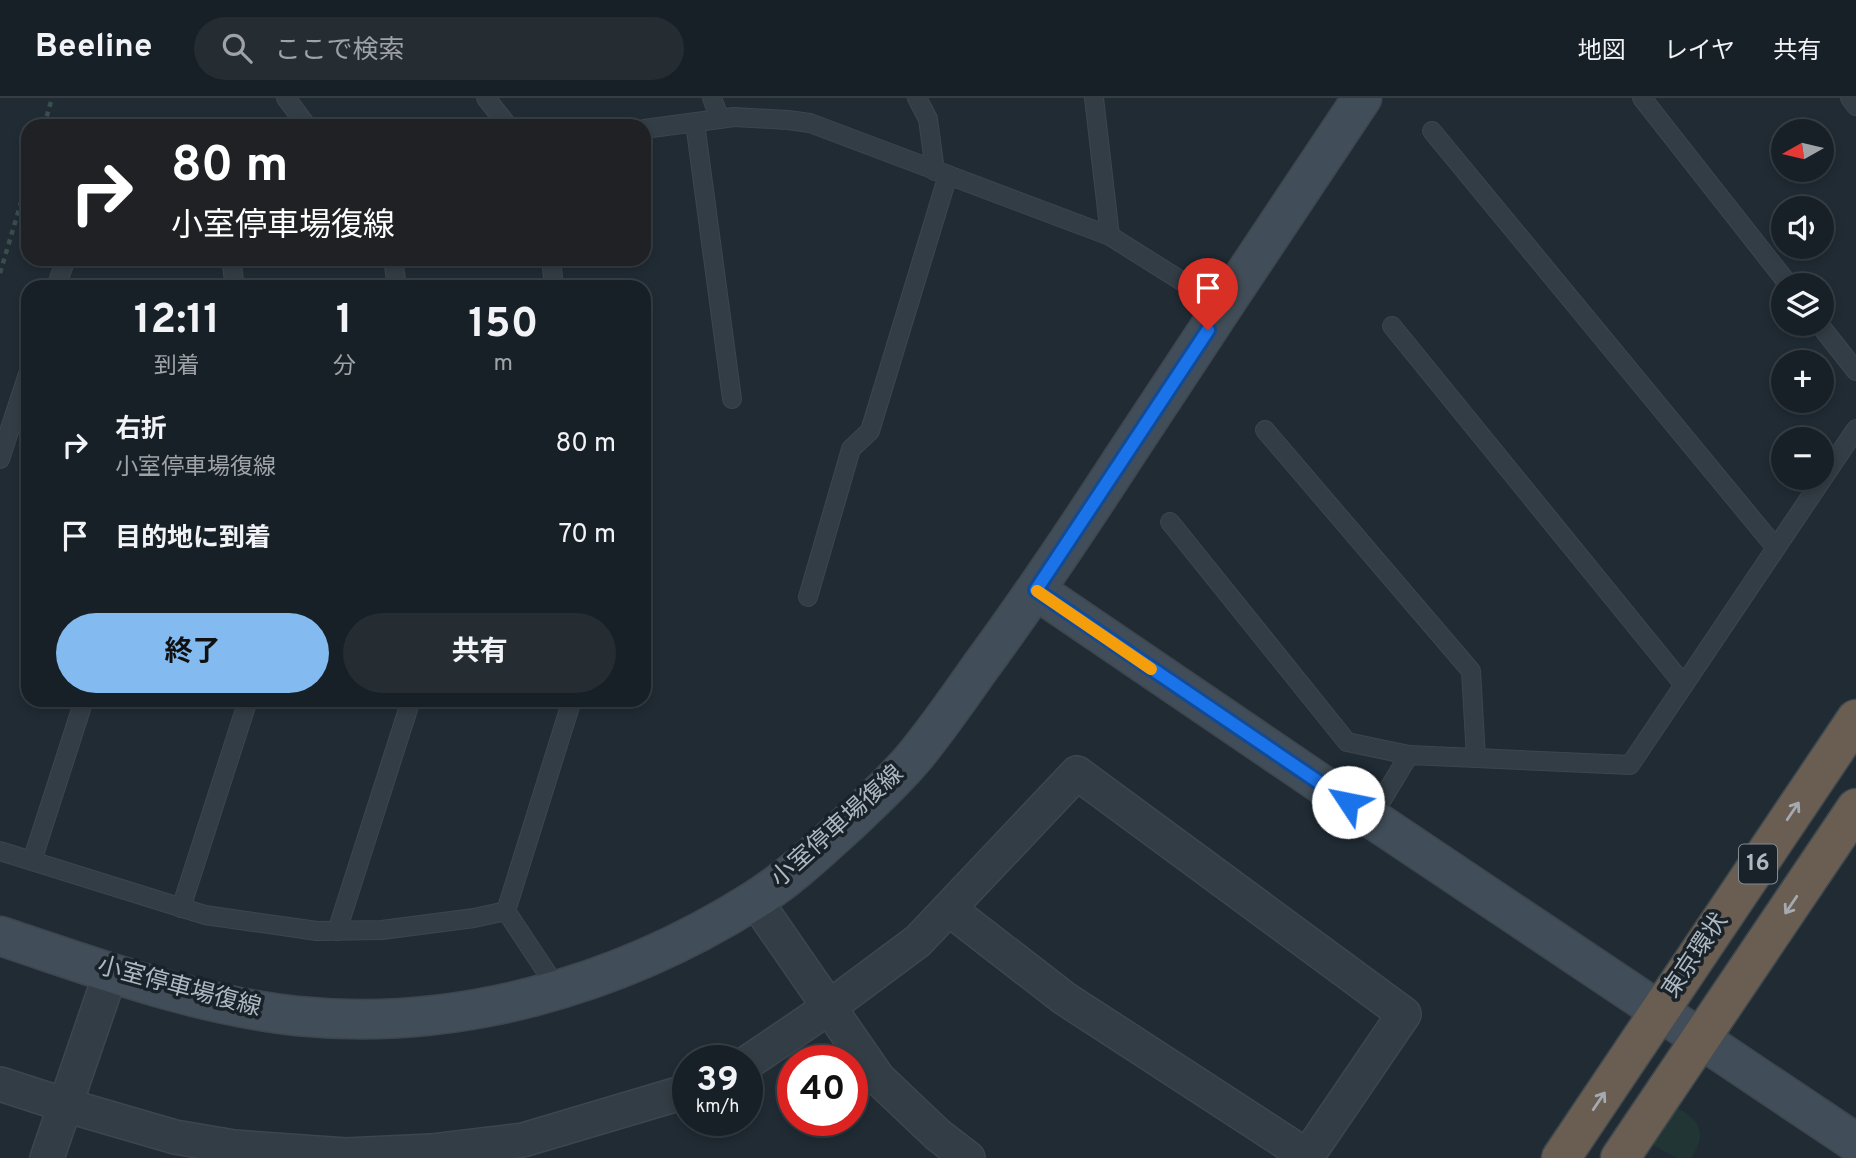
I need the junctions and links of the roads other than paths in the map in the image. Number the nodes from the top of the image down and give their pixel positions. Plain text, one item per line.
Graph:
1 (286, 98) edge
2 (486, 98) edge
3 (712, 98) edge
4 (917, 98) edge
5 (1094, 98) edge
6 (1362, 98) edge
7 (1642, 98) edge
8 (1850, 98) edge
9 (1856, 106) edge
10 (302, 119) edge
11 (502, 119) edge
12 (720, 119) junction
13 (695, 123) junction
14 (651, 128) edge
15 (1432, 131) dead end
16 (941, 173) junction
17 (1110, 236) junction
18 (1780, 273) edge
19 (1223, 307) junction
20 (1392, 326) dead end
21 (1828, 336) edge
22 (1856, 371) edge
23 (21, 395) edge
24 (732, 399) dead end
25 (1856, 429) edge
26 (1265, 430) dead end
27 (0, 459) edge
28 (1170, 522) dead end
29 (1776, 548) junction
30 (1036, 590) junction
31 (808, 597) dead end
32 (1684, 685) junction
33 (82, 707) edge
34 (246, 707) edge
35 (409, 707) edge
36 (570, 707) edge
37 (1856, 719) edge
38 (1409, 755) junction
39 (1476, 758) junction
40 (1856, 808) edge
41 (1371, 818) junction
42 (0, 851) edge
43 (32, 861) junction
44 (755, 900) junction
45 (181, 908) junction
46 (949, 909) junction
47 (506, 911) junction
48 (337, 931) junction
49 (0, 936) edge
50 (111, 972) junction
51 (559, 991) junction
52 (828, 1008) junction
53 (1660, 1010) junction
54 (1700, 1038) junction
55 (763, 1052) edge
56 (0, 1084) edge
57 (672, 1097) edge
58 (65, 1105) junction
59 (1856, 1143) edge
60 (525, 1149) edge
61 (233, 1152) edge
62 (1306, 1157) edge
63 (47, 1158) edge
64 (968, 1158) edge
65 (1561, 1158) edge
66 (1620, 1158) edge

1 - 10 lane
2 - 11 lane
3 - 12 lane
4 - 16 lane
5 - 17 lane
6 - 19 main road, 小室停車場復線
7 - 18 lane
8 - 9 lane
12 - 13 lane
12 - 16 lane
13 - 14 lane
13 - 24 lane
15 - 29 lane
16 - 17 lane
16 - 31 lane
17 - 19 lane
19 - 30 main road, 小室停車場復線
20 - 32 lane
21 - 22 lane
23 - 27 lane
25 - 29 lane
26 - 39 lane
28 - 38 lane
29 - 32 lane
30 - 41 main road
30 - 44 main road, 小室停車場復線
32 - 39 lane
33 - 43 lane
34 - 45 lane
35 - 48 lane
36 - 47 lane
53 -> 37 highway, 東京環状 / 16
38 - 39 lane
38 - 41 lane
40 -> 54 highway, 東京環状 / 16
41 - 53 main road
42 - 43 lane
43 - 45 lane
44 - 51 main road, 小室停車場復線
44 - 52 street
45 - 48 lane
46 - 52 street
46 - 62 street
46 - 62 street
47 - 48 lane
47 - 51 lane
49 - 50 main road, 小室停車場復線
50 - 51 main road, 小室停車場復線
50 - 58 street
52 - 55 street
52 - 64 street
53 - 54 main road
65 -> 53 highway, 東京環状 / 16
54 - 59 main road
54 - 66 highway, 東京環状 / 16
56 - 58 street
57 - 60 street
58 - 61 street
58 - 63 street
60 - 61 street

